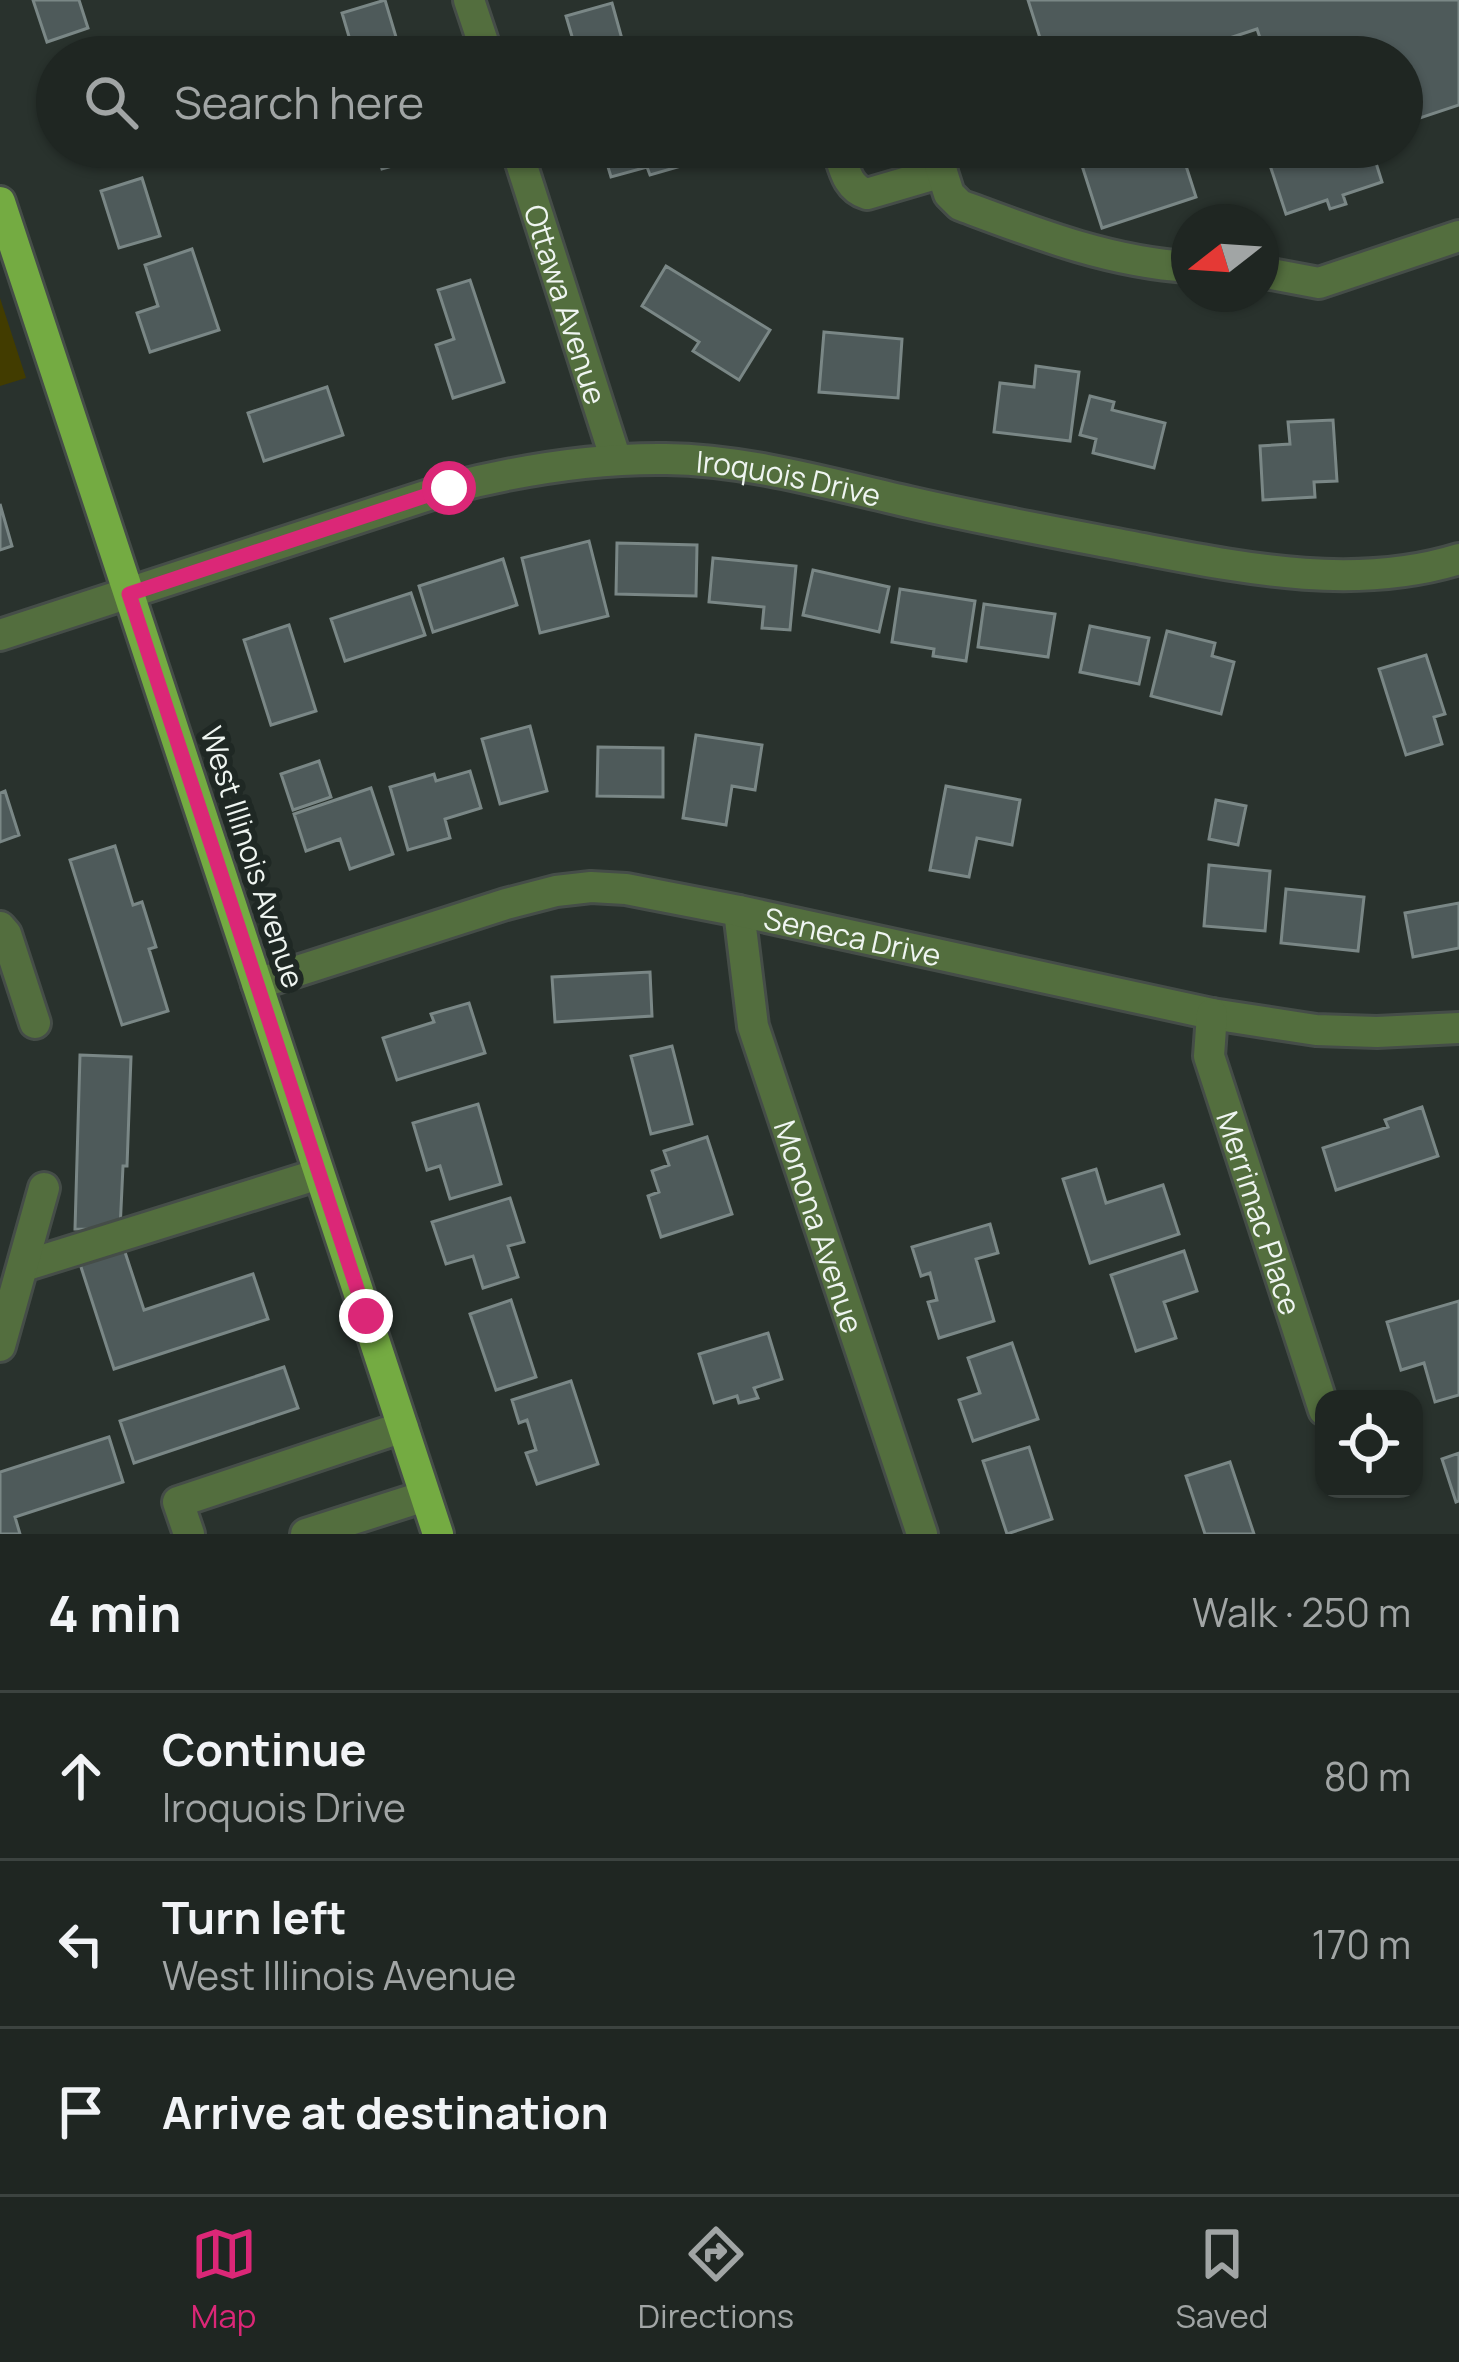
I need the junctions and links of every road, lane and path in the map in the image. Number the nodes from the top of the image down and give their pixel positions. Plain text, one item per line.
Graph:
1 (470, 0) edge
2 (481, 36) edge
3 (523, 168) edge
4 (844, 168) edge
5 (920, 168) edge
6 (941, 168) edge
7 (0, 202) edge
8 (1459, 236) edge
9 (1171, 266) edge
10 (1279, 275) edge
11 (616, 460) junction
12 (1459, 559) edge
13 (129, 594) junction
14 (0, 635) edge
15 (739, 911) junction
16 (0, 927) edge
17 (257, 984) junction
18 (1212, 1014) junction
19 (34, 1023) dead end
20 (1459, 1028) edge
21 (320, 1174) junction
22 (44, 1188) dead end
23 (24, 1266) junction
24 (0, 1346) edge
25 (1318, 1390) edge
26 (403, 1426) junction
27 (425, 1496) junction
28 (189, 1534) edge
29 (306, 1534) edge
30 (438, 1534) edge
31 (922, 1534) edge

1 - 2 street
3 - 11 street, Ottawa Avenue
4 - 5 street
6 - 9 street
7 - 13 main road, West Illinois Avenue
8 - 10 street
11 - 12 street, Iroquois Drive
11 - 13 street, Iroquois Drive
13 - 14 street, Iroquois Drive
13 - 17 main road, West Illinois Avenue
15 - 17 street, Seneca Drive
15 - 18 street, Seneca Drive
15 - 31 street, Monona Avenue
16 - 19 street
17 - 21 main road, West Illinois Avenue
18 - 20 street, Seneca Drive
18 - 25 street, Merrimac Place
21 - 23 street
21 - 26 main road, West Illinois Avenue
22 - 23 street
23 - 24 street
26 - 27 main road, West Illinois Avenue
26 - 28 street
27 - 29 street
27 - 30 main road, West Illinois Avenue

